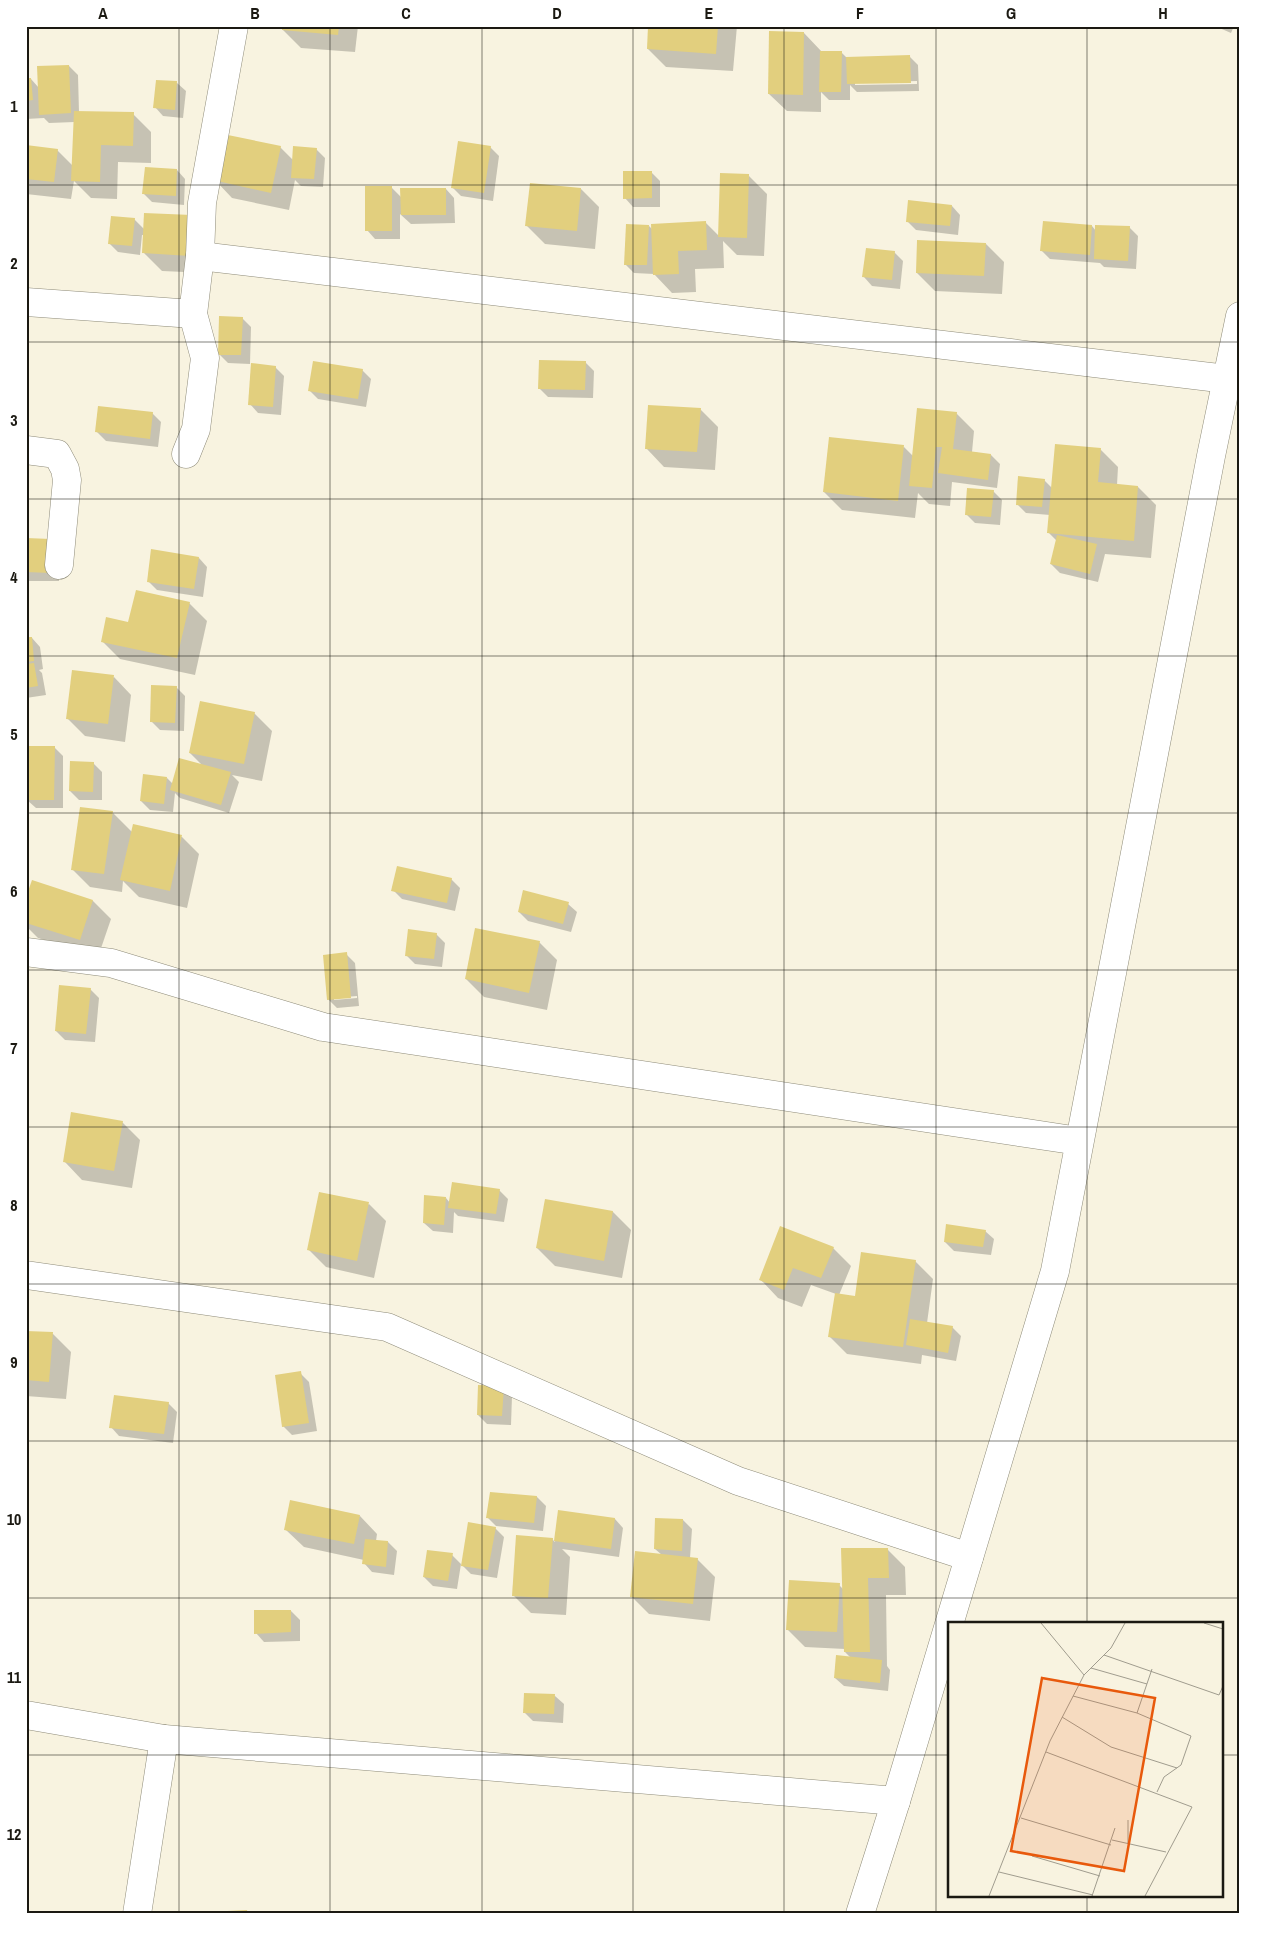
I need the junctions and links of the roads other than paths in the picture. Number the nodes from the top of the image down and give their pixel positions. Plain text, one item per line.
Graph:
1 (234, 26) edge
2 (200, 256) junction
3 (26, 302) edge
4 (193, 314) junction
5 (1240, 316) edge
6 (1227, 379) junction
7 (26, 450) edge
8 (186, 454) dead end
9 (59, 565) dead end
10 (26, 952) edge
11 (1079, 1141) junction
12 (26, 1275) edge
13 (970, 1557) junction
14 (950, 1622) edge
15 (948, 1630) edge
16 (26, 1715) edge
17 (164, 1739) junction
18 (896, 1801) junction
19 (137, 1914) edge
20 (860, 1914) edge

1 - 2 street
2 - 4 street
2 - 6 street
3 - 4 street
4 - 8 street
5 - 6 street
6 - 11 street
7 - 9 street
10 - 11 street
11 - 13 street
12 - 13 street
13 - 14 street
15 - 18 street
16 - 17 street
17 - 18 street
17 - 19 street
18 - 20 street

